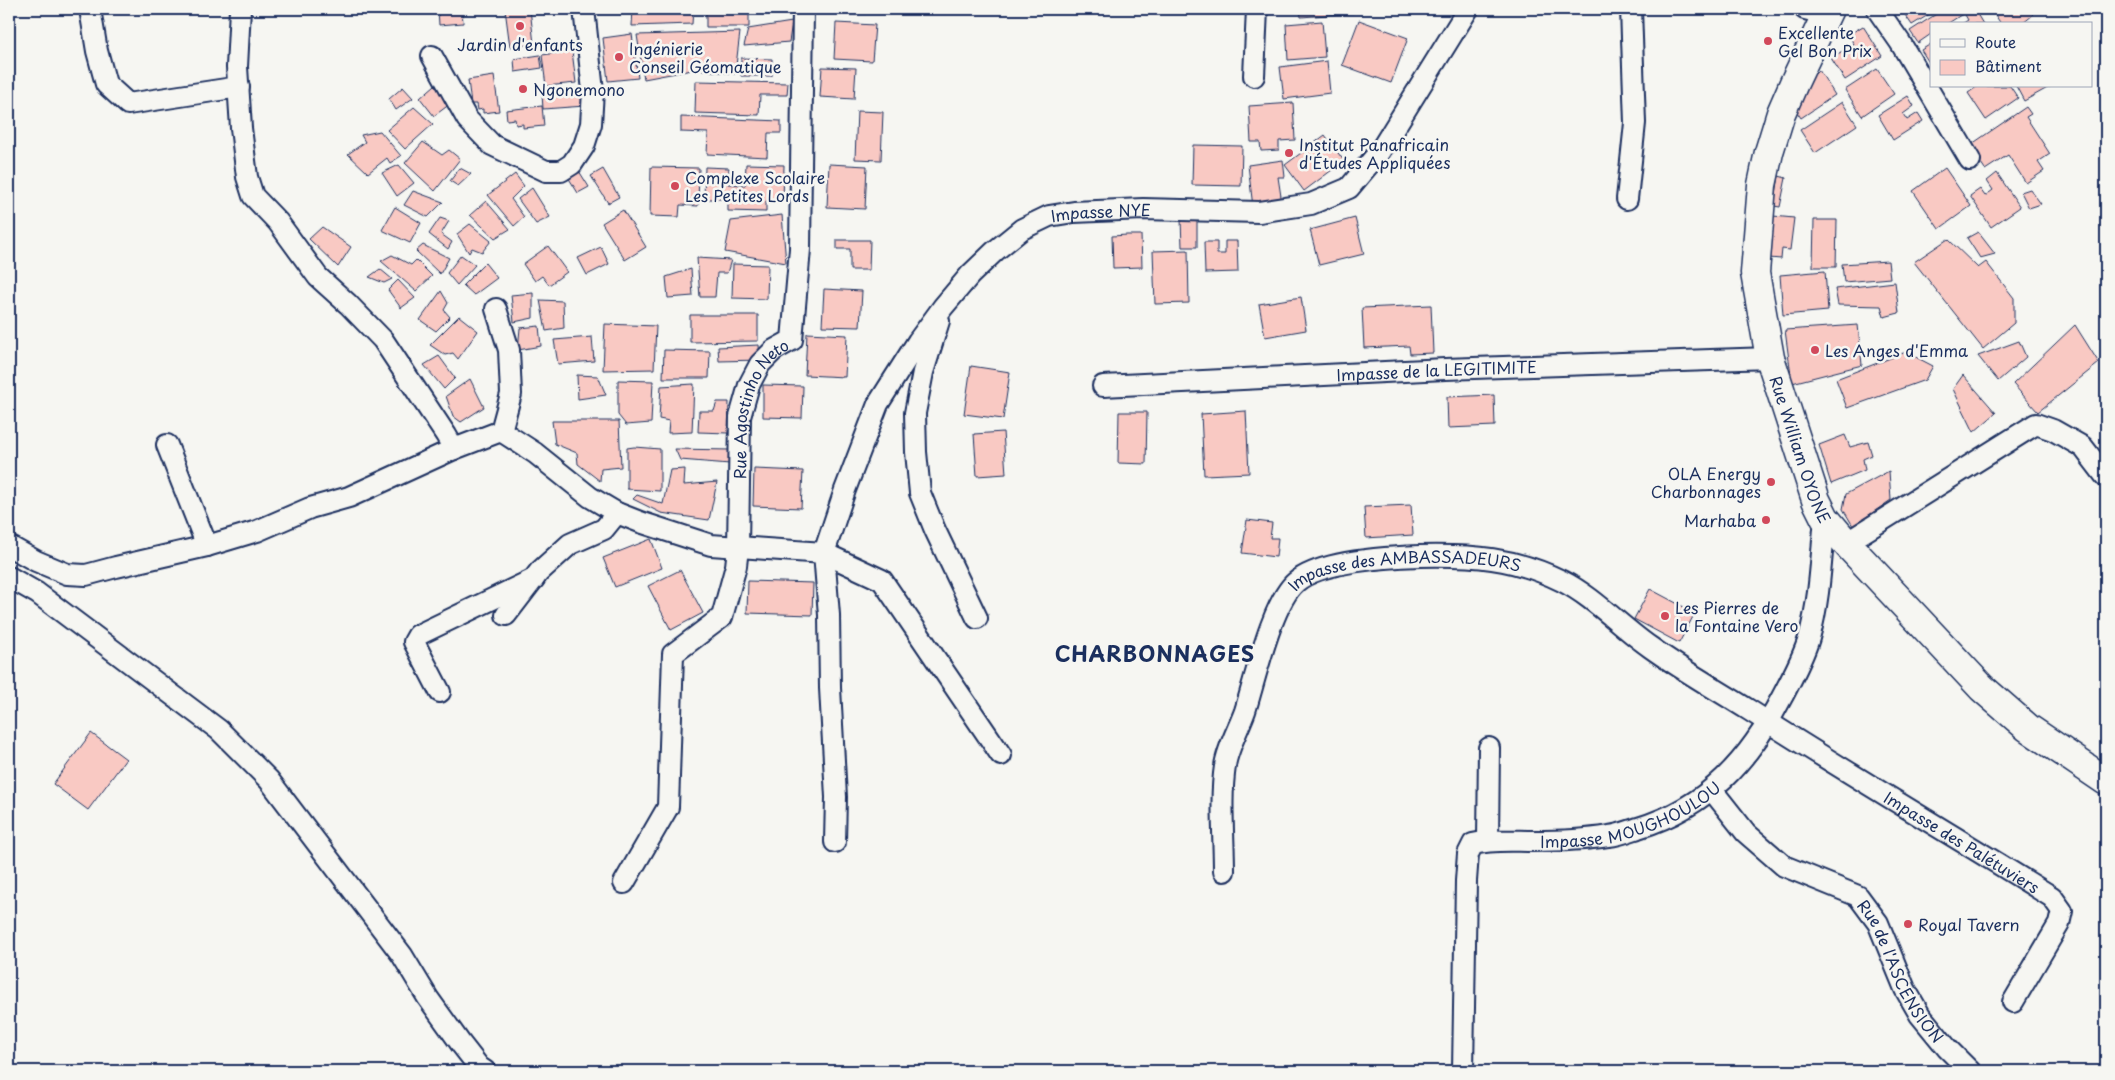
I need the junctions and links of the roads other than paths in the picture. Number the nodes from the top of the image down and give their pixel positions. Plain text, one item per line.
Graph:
1 (90, 9) edge
2 (240, 9) edge
3 (584, 9) edge
4 (803, 9) edge
5 (1257, 9) edge
6 (1468, 9) edge
7 (1631, 9) edge
8 (1877, 9) edge
9 (1820, 11) edge
10 (432, 56) dead end
11 (1254, 76) dead end
12 (239, 86) junction
13 (1970, 160) dead end
14 (1627, 199) dead end
15 (943, 307) junction
16 (496, 309) dead end
17 (1770, 358) junction
18 (1103, 386) dead end
19 (501, 431) junction
20 (167, 445) dead end
21 (454, 449) junction
22 (2106, 477) edge
23 (617, 513) junction
24 (1825, 518) junction
25 (1846, 542) junction
26 (9, 546) edge
27 (207, 546) junction
28 (738, 548) junction
29 (824, 553) junction
30 (9, 577) edge
31 (534, 579) junction
32 (506, 615) dead end
33 (977, 618) dead end
34 (440, 692) dead end
35 (1769, 723) junction
36 (1489, 748) dead end
37 (1001, 755) dead end
38 (2106, 781) edge
39 (1712, 790) junction
40 (1488, 841) junction
41 (835, 842) dead end
42 (1224, 871) dead end
43 (624, 883) dead end
44 (2013, 1002) dead end
45 (485, 1071) edge
46 (1463, 1071) edge
47 (1970, 1071) edge

1 - 12 street
2 - 12 street
3 - 10 street
4 - 28 street, Rue Agostinho Neto
5 - 11 street
6 - 15 street, Impasse NYE
7 - 14 street
8 - 13 street
9 - 17 street, Rue William OYONE
12 - 21 street
15 - 29 street, Impasse NYE
15 - 33 street
16 - 19 street
17 - 18 street, Impasse de la LEGITIMITE
17 - 24 street, Rue William OYONE
19 - 21 street
19 - 23 street
20 - 27 street
21 - 27 street
22 - 25 street
23 - 28 street
23 - 31 street
24 - 25 street, Rue William OYONE
24 - 35 street, Impasse MOUGHOULOU
25 - 38 street, Rue William OYONE
26 - 27 street
28 - 29 street
28 - 43 street, Rue Agostinho Neto
29 - 37 street
29 - 41 street
30 - 45 street
31 - 32 street
31 - 34 street
35 - 39 street, Impasse MOUGHOULOU
35 - 42 street, Impasse des AMBASSADEURS
35 - 44 street, Impasse des Palétuviers
36 - 40 street
39 - 40 street, Impasse MOUGHOULOU
39 - 47 street, Rue de l'ASCENSION
40 - 46 street

